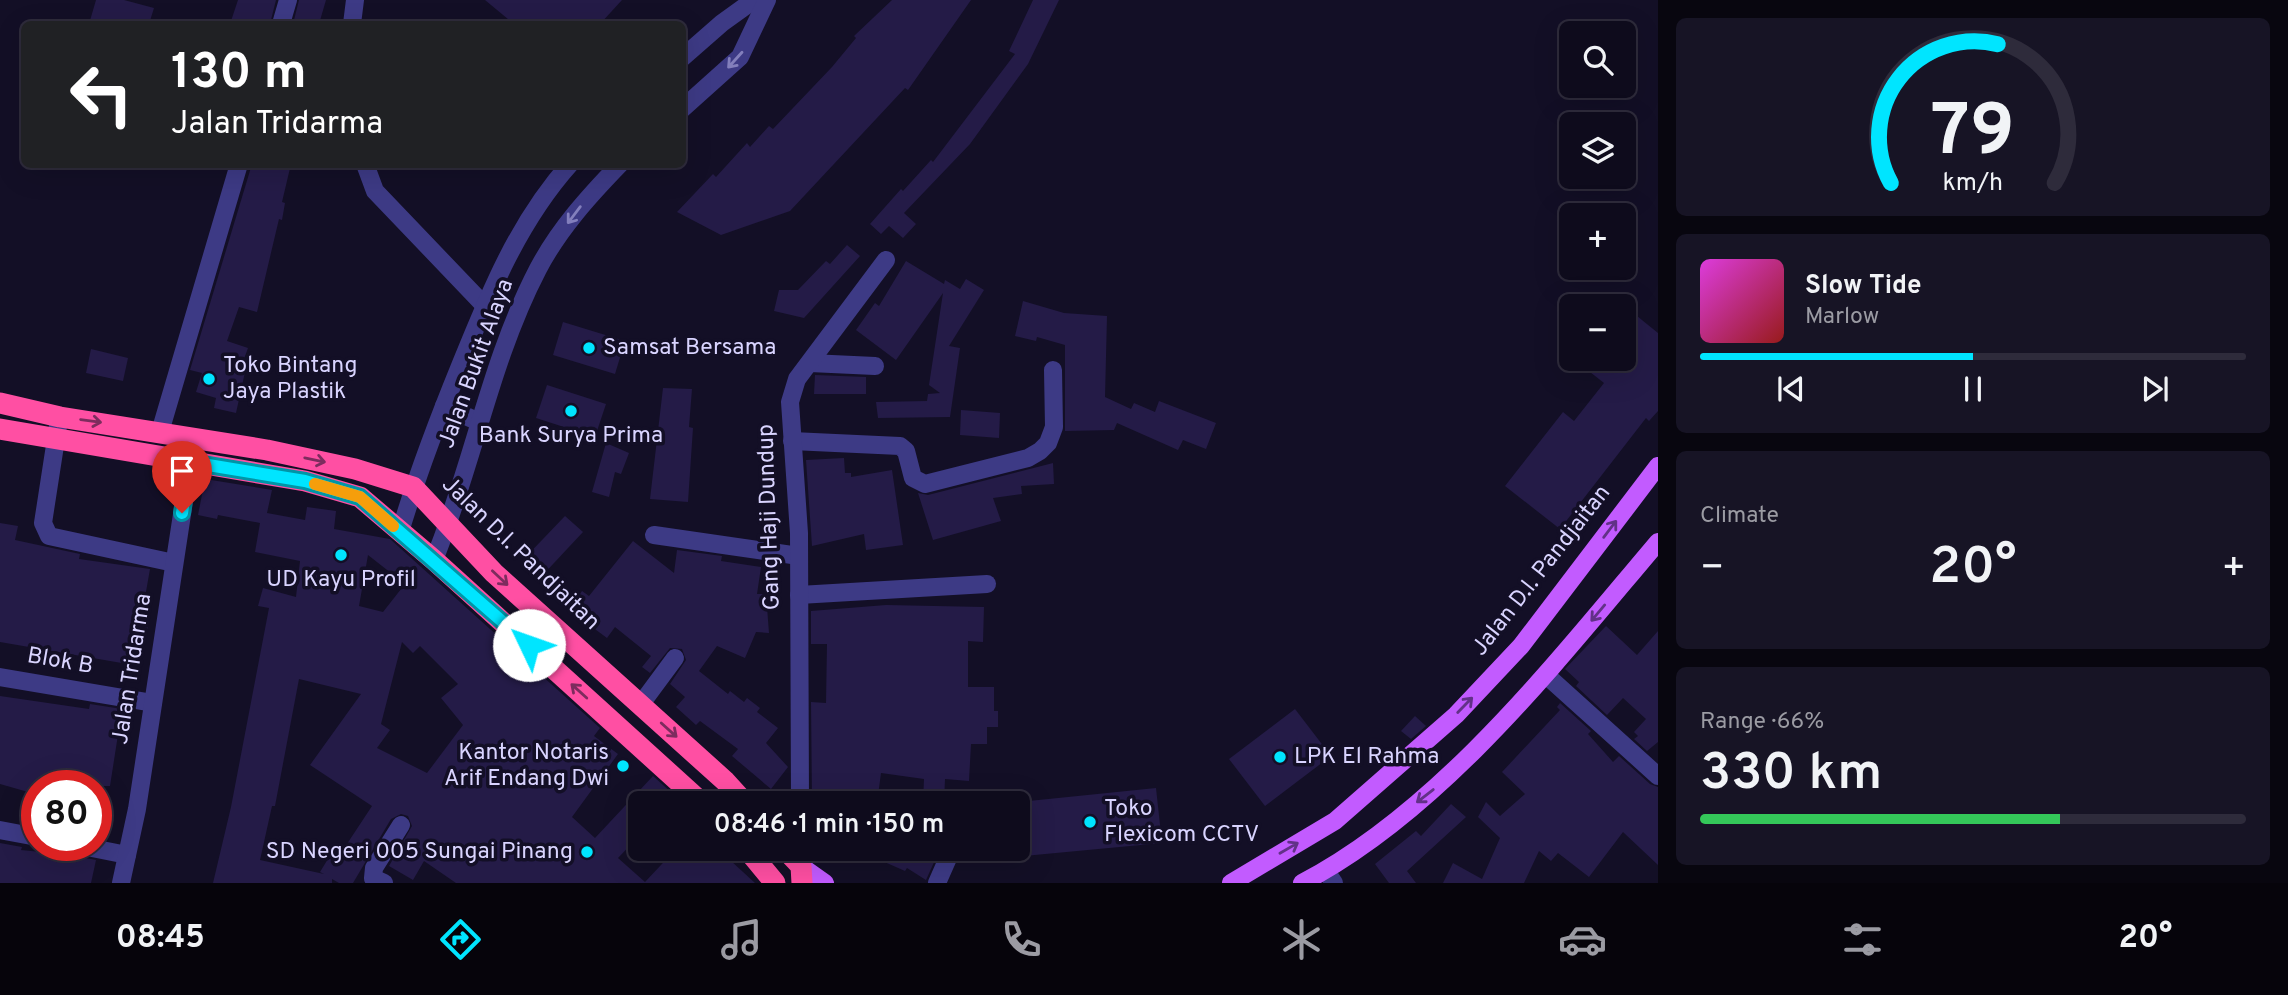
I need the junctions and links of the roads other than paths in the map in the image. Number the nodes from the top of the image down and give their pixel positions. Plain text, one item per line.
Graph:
1 (288, 0) edge
2 (355, 0) edge
3 (754, 0) edge
4 (767, 0) edge
5 (282, 21) edge
6 (352, 21) edge
7 (686, 54) edge
8 (686, 105) edge
9 (238, 168) edge
10 (366, 168) edge
11 (567, 168) edge
12 (616, 168) edge
13 (886, 260) dead end
14 (484, 305) junction
15 (810, 363) junction
16 (874, 366) dead end
17 (1053, 370) dead end
18 (0, 403) edge
19 (444, 406) junction
20 (60, 417) junction
21 (479, 422) junction
22 (0, 429) edge
23 (160, 432) junction
24 (55, 439) junction
25 (792, 441) junction
26 (190, 462) junction
27 (1658, 466) edge
28 (413, 487) junction
29 (448, 524) junction
30 (400, 532) junction
31 (654, 535) dead end
32 (1657, 546) edge
33 (799, 556) junction
34 (434, 560) junction
35 (174, 563) junction
36 (987, 584) dead end
37 (799, 595) junction
38 (675, 657) dead end
39 (1546, 675) junction
40 (0, 677) edge
41 (153, 703) junction
42 (641, 704) junction
43 (1658, 776) edge
44 (689, 791) edge
45 (735, 791) edge
46 (800, 791) edge
47 (401, 825) dead end
48 (0, 830) edge
49 (21, 835) edge
50 (112, 852) edge
51 (127, 855) junction
52 (757, 861) edge
53 (947, 861) edge
54 (801, 866) edge
55 (1330, 877) edge
56 (121, 883) edge
57 (384, 883) edge
58 (775, 883) edge
59 (825, 883) edge
60 (937, 883) edge
61 (1231, 883) edge
62 (1302, 883) edge

1 - 5 street
2 - 6 street
3 - 7 street
4 -> 8 street
9 - 23 street
10 - 14 street
11 - 14 street, Jalan Bukit Alaya
12 -> 21 street, Jalan Bukit Alaya
13 - 15 street, Gang Haji Dundup
14 - 19 street, Jalan Bukit Alaya
15 - 16 street
15 - 25 street, Gang Haji Dundup
17 - 25 street
18 - 20 highway, Jalan D.I. Pandjaitan
19 - 21 street
19 - 28 street, Jalan Bukit Alaya
20 -> 23 highway, Jalan D.I. Pandjaitan
20 - 24 street
21 - 29 street, Jalan Bukit Alaya
22 - 24 highway
23 -> 28 highway, Jalan D.I. Pandjaitan
24 - 26 highway
24 - 35 street
25 - 33 street, Gang Haji Dundup
26 - 30 highway
26 - 35 street, Jalan Tridarma
61 -> 27 main road, Jalan D.I. Pandjaitan
28 - 29 highway, Jalan D.I. Pandjaitan
28 - 30 street, Jalan Bukit Alaya
29 - 34 street, Jalan Bukit Alaya
29 -> 42 highway, Jalan D.I. Pandjaitan
30 - 34 highway
31 - 33 street
32 -> 39 main road
33 - 37 street, Gang Haji Dundup
44 -> 34 highway
35 - 41 street, Jalan Tridarma
36 - 37 street
37 - 46 street, Gang Haji Dundup
38 - 42 street
39 - 43 street
39 -> 55 main road
40 - 41 street, Blok B
41 - 51 street, Jalan Tridarma
42 -> 45 highway, Jalan D.I. Pandjaitan
47 - 57 street
48 - 49 street
50 - 51 street
51 - 56 street, Jalan Tridarma
52 - 58 highway
53 - 60 street
54 - 59 main road
55 - 62 main road

